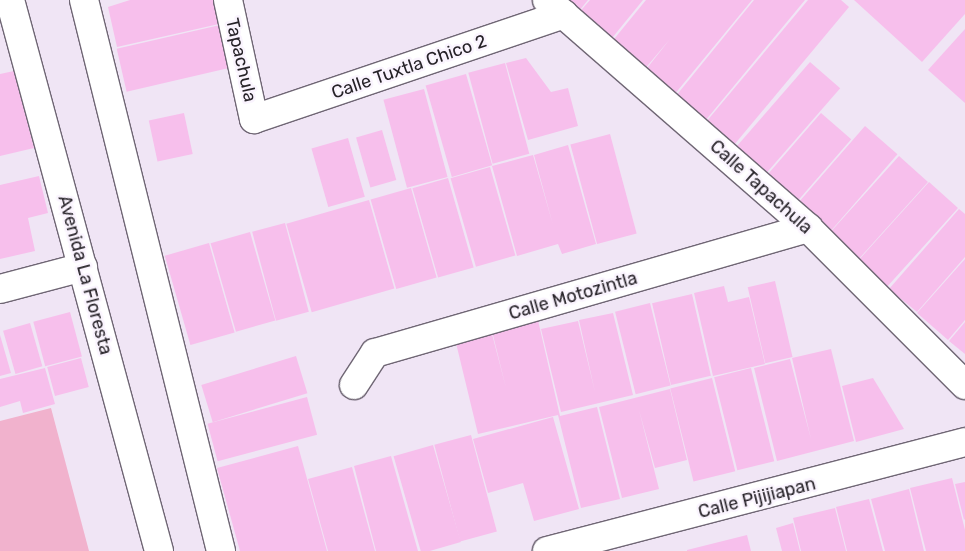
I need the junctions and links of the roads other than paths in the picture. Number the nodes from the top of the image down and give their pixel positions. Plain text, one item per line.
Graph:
1 (10, 0) edge
2 (84, 0) edge
3 (228, 0) edge
4 (555, 7) edge
5 (10, 37) edge
6 (254, 119) joint
7 (808, 228) junction
8 (82, 267) junction
9 (0, 289) edge
10 (354, 385) dead end
11 (965, 385) edge
12 (965, 442) edge
13 (159, 551) edge
14 (220, 551) edge
15 (547, 551) edge

1 - 5 street, Avenida La Floresta
2 - 14 street
3 - 6 street, Tapachula
4 - 6 street, Calle Tuxtla Chico 2
4 - 7 street, Calle Tapachula
5 - 8 street, Avenida La Floresta
7 - 10 street, Calle Motozintla
7 - 11 street, Calle Tapachula
8 - 9 street
8 - 13 street, Avenida La Floresta
12 - 15 street, Calle Pijijiapan

